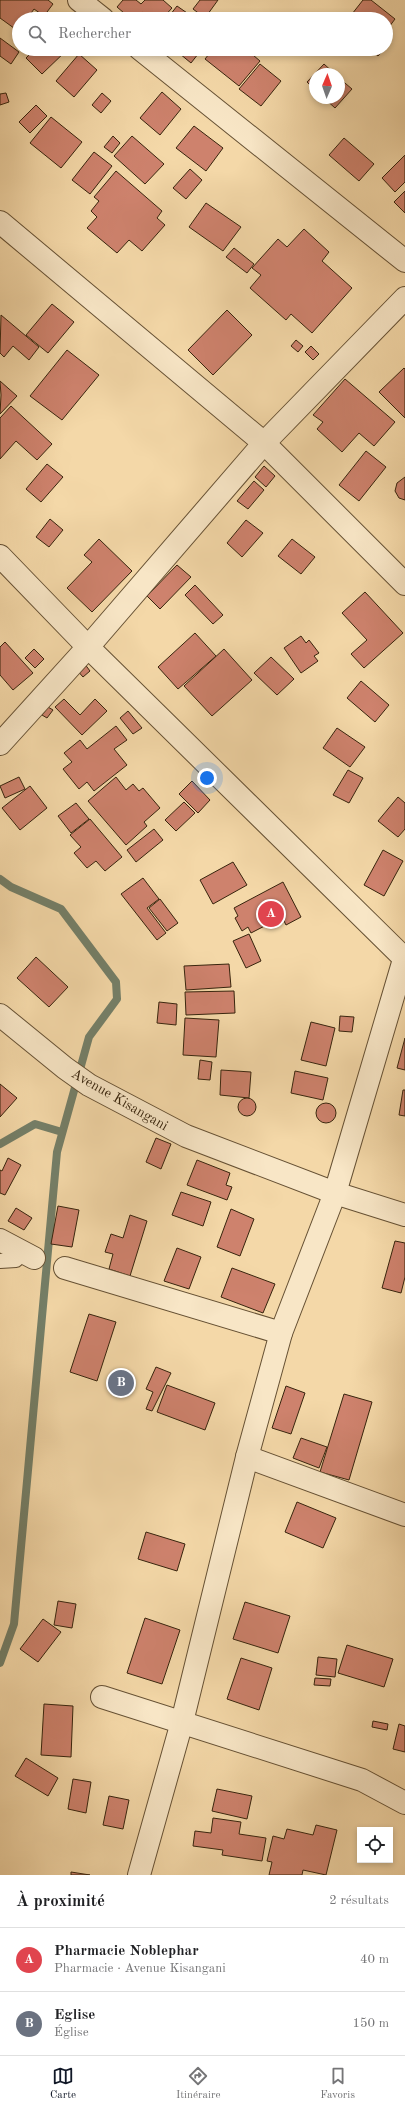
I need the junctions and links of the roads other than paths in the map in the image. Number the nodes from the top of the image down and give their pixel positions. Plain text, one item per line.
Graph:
1 (79, 0) edge
2 (94, 12) edge
3 (149, 56) edge
4 (0, 222) edge
5 (405, 261) edge
6 (405, 298) edge
7 (264, 443) junction
8 (0, 556) edge
9 (405, 584) edge
10 (88, 647) junction
11 (0, 744) edge
12 (405, 958) edge
13 (0, 1015) edge
14 (335, 1193) junction
15 (405, 1215) edge
16 (0, 1240) edge
17 (29, 1255) joint
18 (0, 1260) edge
19 (65, 1268) dead end
20 (280, 1333) junction
21 (246, 1456) junction
22 (405, 1515) edge
23 (102, 1697) dead end
24 (182, 1722) junction
25 (405, 1803) edge
26 (139, 1875) edge

1 - 2 street
3 - 5 street
4 - 7 street
6 - 7 street
7 - 9 street
7 - 10 street
8 - 10 street
10 - 11 street
10 - 12 street
12 - 14 street
13 - 14 street, Avenue Kisangani
14 - 15 street, Avenue Kisangani
14 - 20 street
16 - 17 street
17 - 18 lane
19 - 20 street
20 - 21 street
21 - 22 street
21 - 24 street
23 - 24 street
24 - 25 street
24 - 26 street

